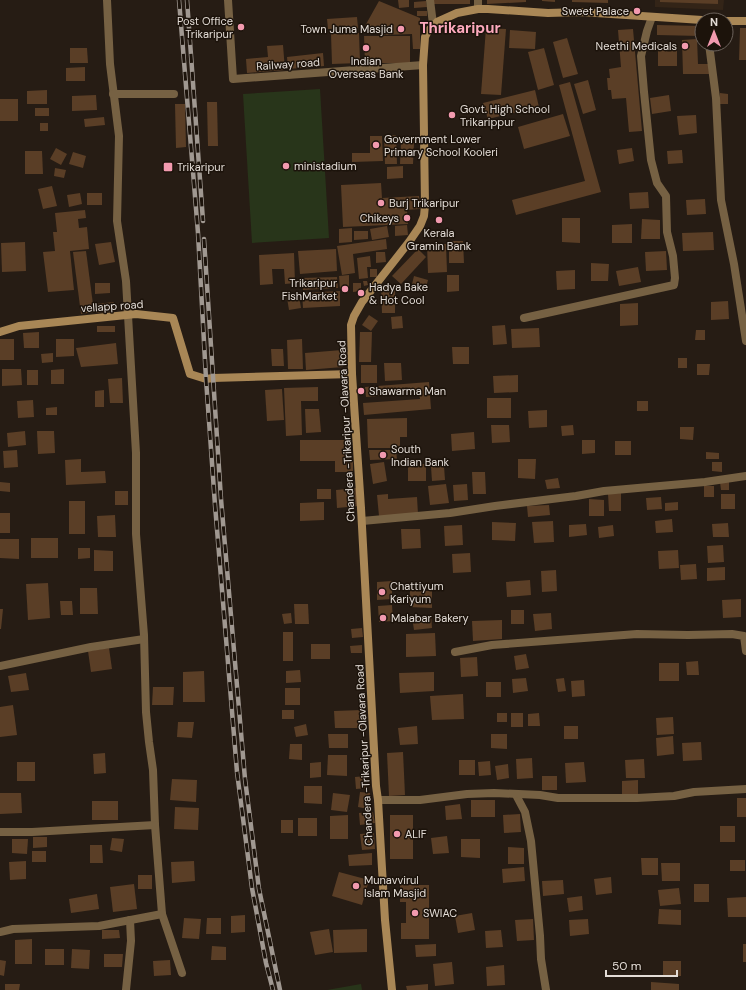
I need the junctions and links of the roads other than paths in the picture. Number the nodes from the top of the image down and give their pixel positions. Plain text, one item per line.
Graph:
1 (107, 0) edge
2 (228, 0) edge
3 (430, 0) edge
4 (478, 0) edge
5 (478, 9) junction
6 (652, 17) junction
7 (694, 20) edge
8 (734, 21) edge
9 (746, 21) edge
10 (433, 24) junction
11 (709, 52) edge
12 (423, 65) junction
13 (113, 94) junction
14 (174, 94) dead end
15 (128, 314) junction
16 (524, 318) dead end
17 (0, 332) edge
18 (746, 341) edge
19 (352, 374) junction
20 (746, 476) edge
21 (362, 521) junction
22 (144, 639) junction
23 (746, 651) edge
24 (455, 652) dead end
25 (0, 666) edge
26 (746, 789) edge
27 (516, 795) junction
28 (378, 800) junction
29 (155, 825) junction
30 (0, 832) edge
31 (162, 914) junction
32 (130, 920) junction
33 (0, 932) edge
34 (182, 973) dead end
35 (126, 990) edge
36 (392, 990) edge
37 (546, 990) edge

1 - 13 street
2 - 12 street, Railway road
3 - 10 street
4 - 5 street
5 - 6 main road
5 - 10 main road
6 - 7 main road
6 - 16 street
8 - 9 main road
10 - 12 main road, Chandera -Trikaripur -Olavara Road
11 - 18 street
12 - 19 main road, Chandera -Trikaripur -Olavara Road
13 - 14 street
13 - 15 street
15 - 17 main road, vellapp road
15 - 19 main road, vellapp road
15 - 22 street
19 - 21 main road, Chandera -Trikaripur -Olavara Road
20 - 21 street
21 - 28 main road, Chandera -Trikaripur -Olavara Road
22 - 25 street
22 - 29 street
23 - 24 street
26 - 27 street
27 - 28 street
27 - 37 street
28 - 36 main road, Chandera -Trikaripur -Olavara Road
29 - 30 street
29 - 31 street
31 - 32 street
31 - 34 street
32 - 33 street
32 - 35 street

